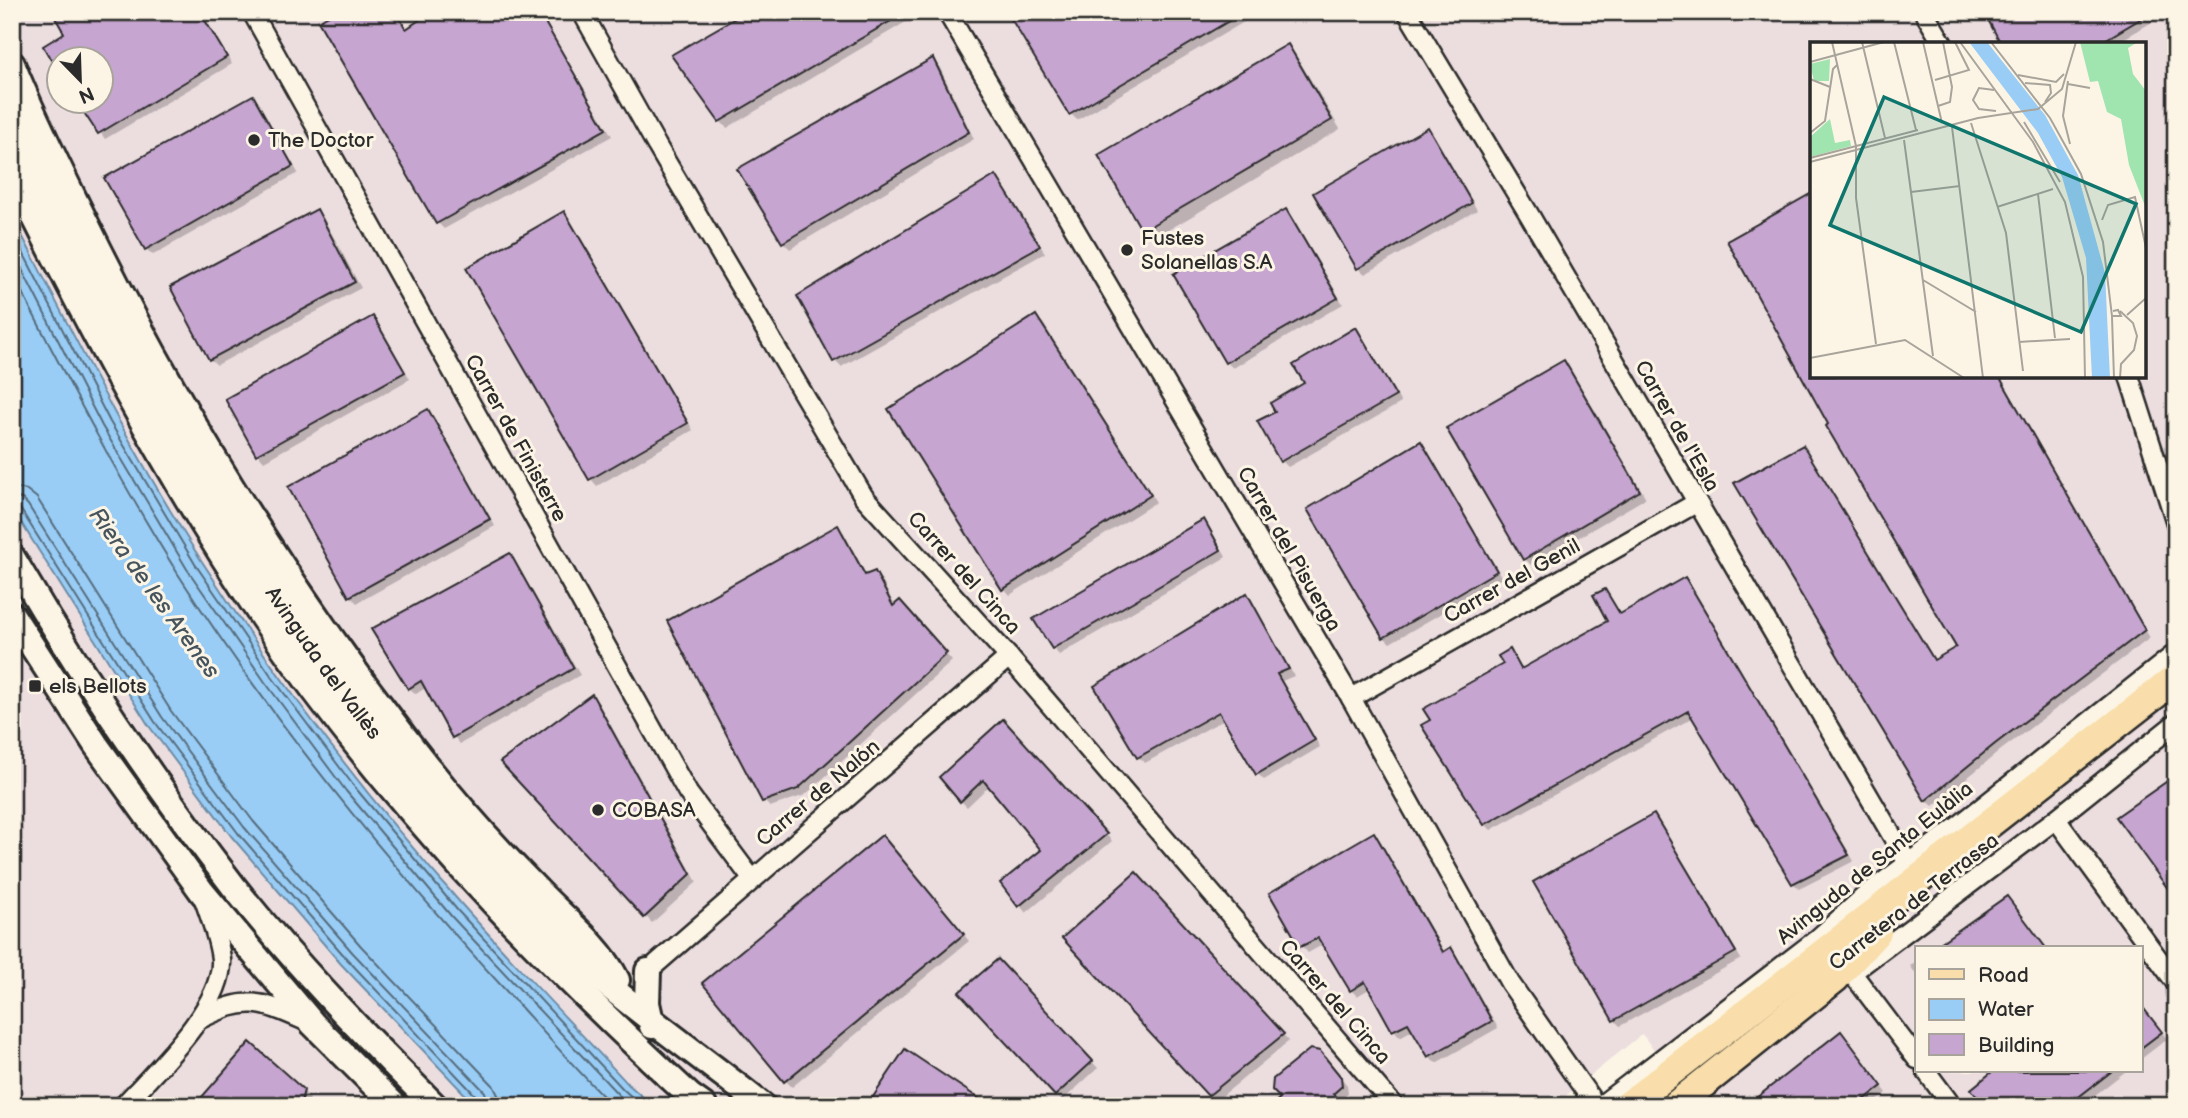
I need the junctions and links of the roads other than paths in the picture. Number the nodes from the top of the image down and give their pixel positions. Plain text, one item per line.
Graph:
1 (252, 12) edge
2 (582, 12) edge
3 (947, 12) edge
4 (1407, 12) edge
5 (1924, 12) edge
6 (1942, 42) edge
7 (12, 64) edge
8 (12, 121) edge
9 (12, 172) edge
10 (2130, 378) edge
11 (1696, 503) junction
12 (2176, 523) edge
13 (12, 557) edge
14 (12, 615) edge
15 (2176, 653) edge
16 (1009, 657) junction
17 (2176, 678) edge
18 (1351, 698) junction
19 (2176, 699) edge
20 (2176, 723) edge
21 (2077, 766) junction
22 (2056, 819) junction
23 (1909, 875) junction
24 (752, 878) junction
25 (202, 892) junction
26 (1877, 932) junction
27 (1816, 940) joint
28 (652, 967) junction
29 (606, 975) junction
30 (1843, 976) junction
31 (2176, 983) edge
32 (200, 1019) junction
33 (650, 1019) junction
34 (313, 1024) junction
35 (1915, 1057) edge
36 (1927, 1072) edge
37 (1672, 1105) edge
38 (123, 1106) edge
39 (395, 1106) edge
40 (435, 1106) edge
41 (704, 1106) edge
42 (711, 1106) edge
43 (763, 1106) edge
44 (1394, 1106) edge
45 (1598, 1106) edge
46 (1627, 1106) edge
47 (1952, 1106) edge

1 - 24 street, Carrer de Finisterre
2 - 16 street, Carrer del Cinca
3 - 18 street, Carrer del Pisuerga
4 - 11 street, Carrer de l'Esla
5 - 6 street
7 - 29 main road
8 - 29 main road, Avinguda del Vallès
9 - 41 main road, Avinguda del Vallès
10 - 12 street
11 - 18 street, Carrer del Genil
11 - 23 street, Carrer de l'Esla
13 - 40 main road
14 - 25 main road
15 - 23 street, Avinguda de Santa Eulàlia
16 - 24 street, Carrer de Nalón
16 - 44 street, Carrer del Cinca
17 - 21 main road, Carretera de Terrassa
18 - 45 street, Carrer del Pisuerga
19 - 21 main road, Carretera de Terrassa
20 - 22 street
21 - 23 main road, Carretera de Terrassa
21 - 26 main road, Carretera de Terrassa
22 - 30 street
22 - 31 street
23 - 27 street, Carretera de Terrassa
23 - 46 main road, Carretera de Terrassa
24 - 28 street, Carrer de Nalón
25 - 32 street
25 - 34 main road
26 - 30 main road
26 - 37 main road, Carretera de Terrassa
27 - 45 street, Avinguda de Santa Eulàlia
28 - 29 main road
28 - 33 main road
29 - 33 main road
30 - 35 street
30 - 37 main road
32 - 34 street
32 - 38 street
33 - 42 main road
33 - 43 main road
34 - 39 main road
36 - 47 street

